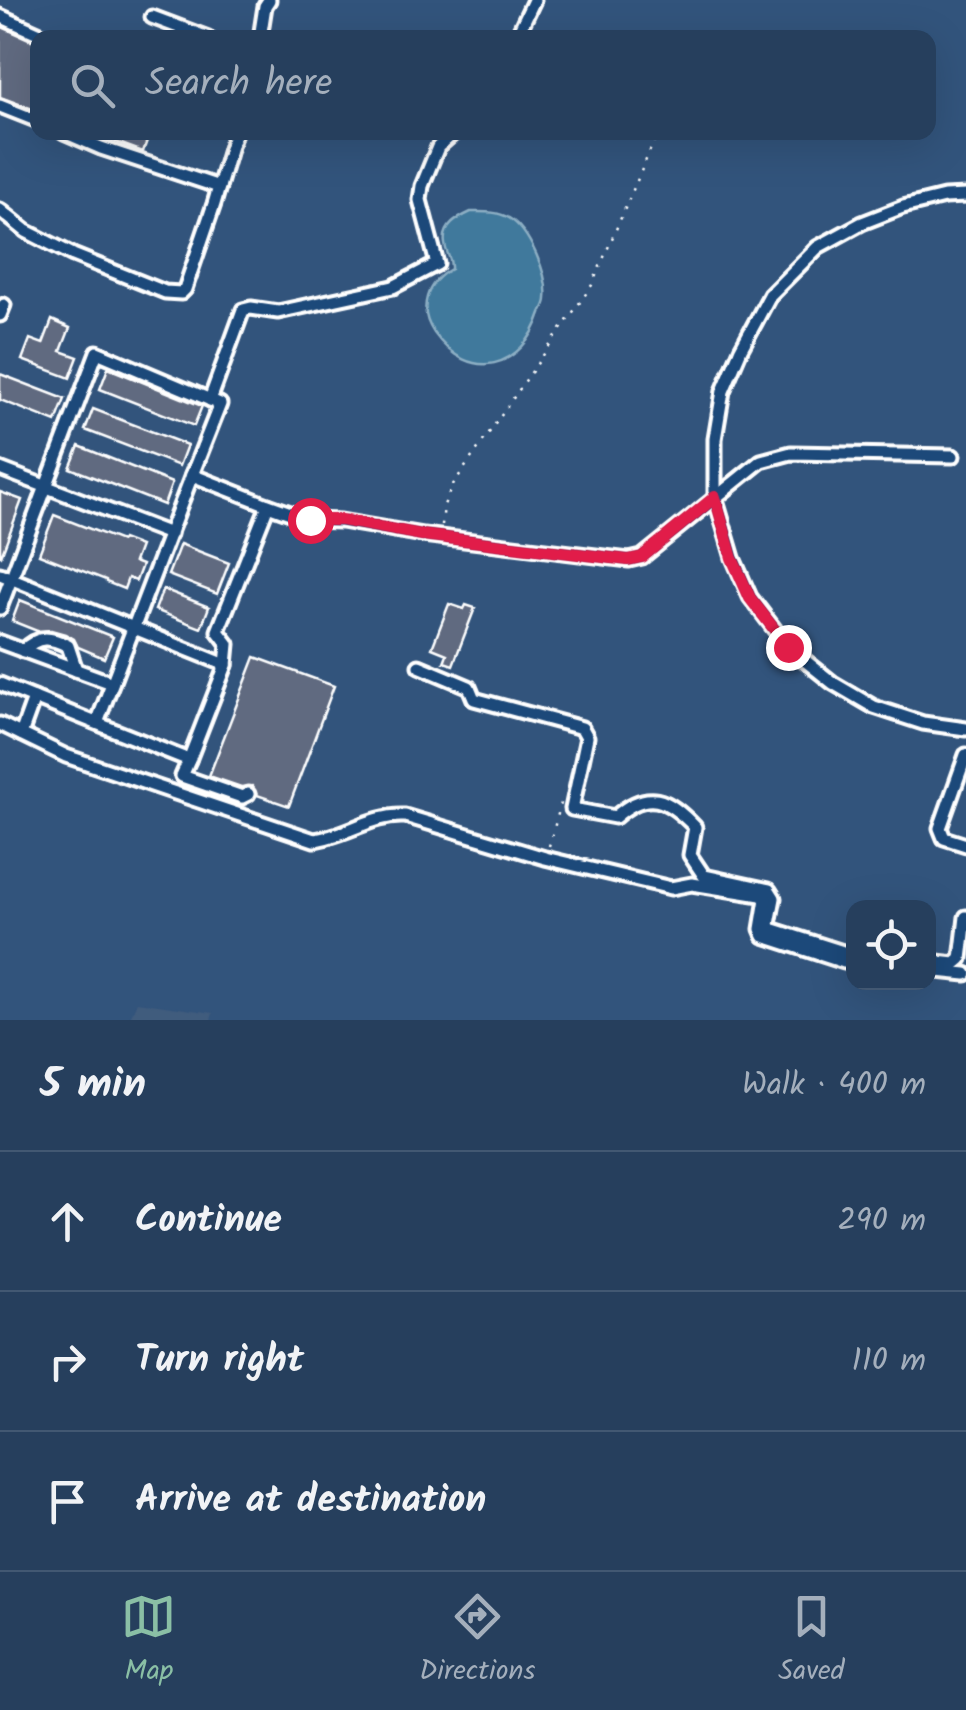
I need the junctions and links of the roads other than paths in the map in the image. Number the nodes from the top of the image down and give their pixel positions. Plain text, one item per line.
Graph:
1 (268, 0) edge
2 (534, 0) edge
3 (0, 16) edge
4 (152, 17) dead end
5 (31, 30) edge
6 (187, 30) edge
7 (261, 30) edge
8 (520, 30) edge
9 (0, 106) edge
10 (30, 118) edge
11 (82, 140) edge
12 (233, 140) edge
13 (445, 140) edge
14 (219, 187) junction
15 (966, 196) edge
16 (0, 210) edge
17 (210, 400) junction
18 (953, 456) dead end
19 (0, 468) edge
20 (192, 475) junction
21 (45, 487) junction
22 (715, 497) junction
23 (268, 505) junction
24 (170, 534) junction
25 (6, 577) edge
26 (0, 608) edge
27 (134, 628) junction
28 (0, 642) edge
29 (23, 650) junction
30 (226, 665) junction
31 (419, 666) dead end
32 (76, 670) junction
33 (0, 684) edge
34 (112, 684) junction
35 (34, 698) junction
36 (97, 723) junction
37 (0, 724) edge
38 (966, 729) edge
39 (21, 734) junction
40 (966, 754) edge
41 (190, 760) junction
42 (248, 794) dead end
43 (966, 845) edge
44 (966, 917) edge
45 (846, 953) edge
46 (846, 962) edge
47 (936, 962) edge
48 (936, 971) edge
49 (966, 974) edge

1 - 7 street
2 - 8 street
3 - 5 street
4 - 6 street
9 - 10 street
11 - 14 street
12 - 14 street
13 - 17 street
14 - 16 street
15 - 22 street
17 - 20 street
17 - 21 street
18 - 22 street
19 - 21 street
20 - 23 street
20 - 24 street
21 - 24 street
21 - 25 street
22 - 23 street
22 - 38 street
23 - 30 street
24 - 27 street
25 - 26 street
25 - 27 street
27 - 30 street
27 - 34 street
28 - 29 street
29 - 32 street
29 - 32 street
30 - 41 street
31 - 45 street
32 - 34 street
33 - 35 street
34 - 36 street
35 - 36 street
35 - 39 street
36 - 41 street
37 - 39 street
39 - 46 street
40 - 43 street
41 - 42 street
44 - 47 street
48 - 49 street

